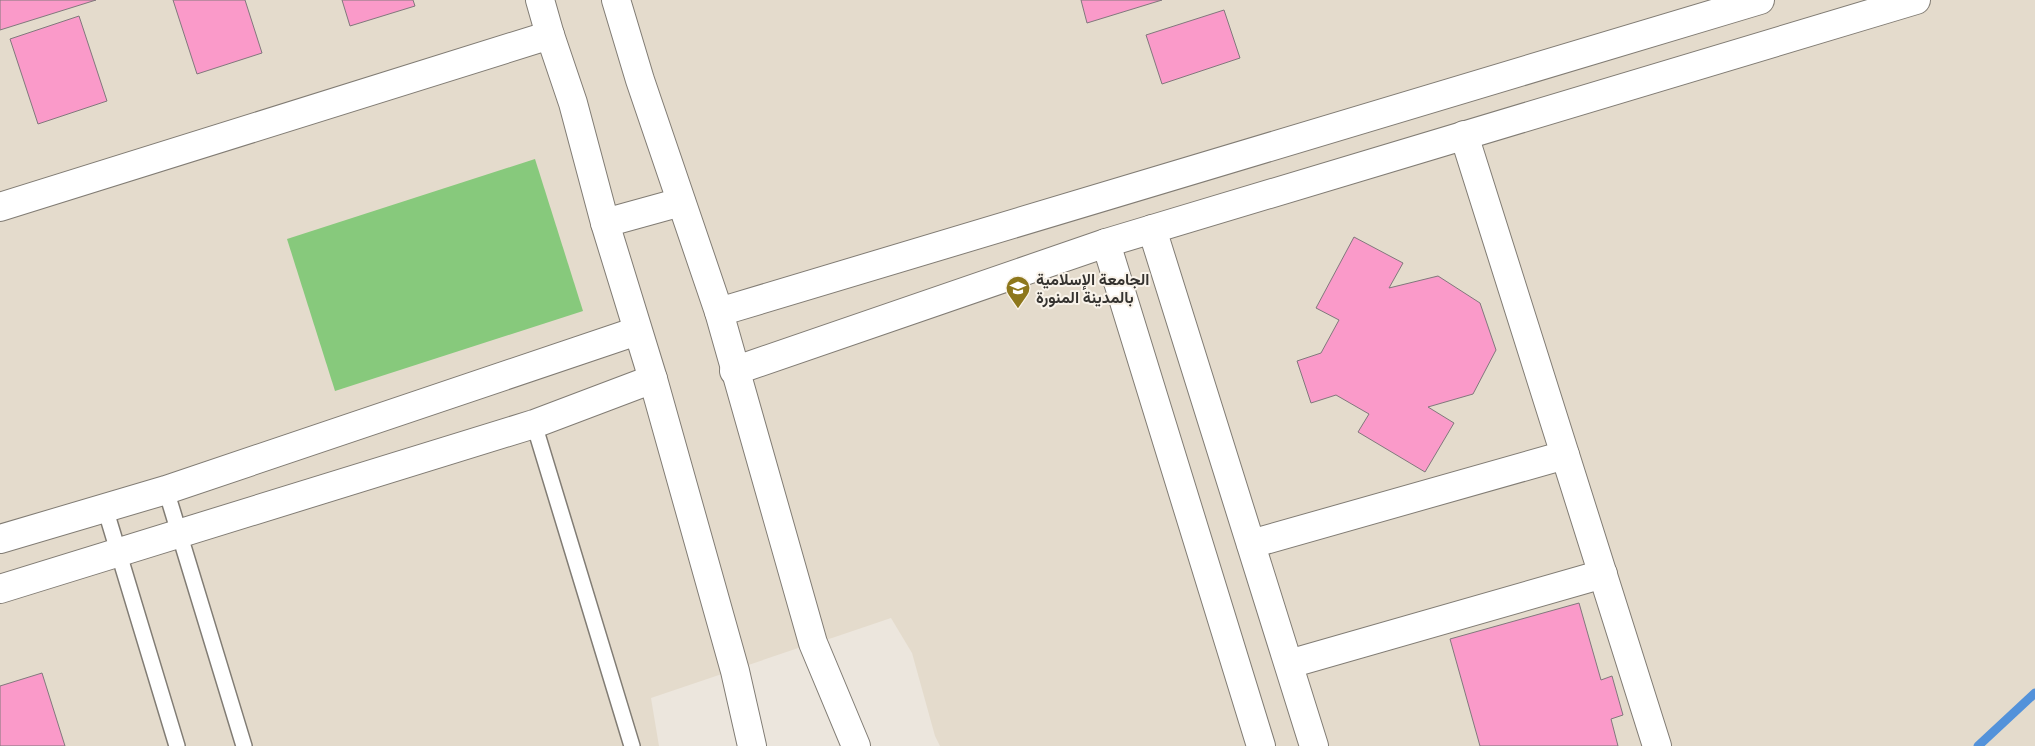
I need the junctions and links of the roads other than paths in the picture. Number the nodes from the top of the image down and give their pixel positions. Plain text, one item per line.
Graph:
1 (540, 0) edge
2 (616, 0) edge
3 (1760, 0) edge
4 (1916, 0) edge
5 (550, 34) junction
6 (1464, 136) junction
7 (681, 202) junction
8 (0, 208) edge
9 (605, 223) junction
10 (1152, 229) junction
11 (1106, 243) junction
12 (719, 312) junction
13 (637, 331) junction
14 (734, 371) junction
15 (653, 379) junction
16 (534, 424) junction
17 (1565, 455) junction
18 (166, 490) junction
19 (105, 508) junction
20 (178, 533) junction
21 (0, 539) edge
22 (1251, 544) junction
23 (119, 551) junction
24 (1603, 574) junction
25 (0, 589) edge
26 (1289, 664) junction
27 (176, 746) edge
28 (244, 746) edge
29 (632, 746) edge
30 (752, 746) edge
31 (856, 746) edge
32 (1261, 746) edge
33 (1314, 746) edge
34 (1657, 746) edge

1 - 5 street
2 - 7 street
3 - 12 street
4 - 6 street
5 - 8 street
5 - 9 street
6 - 10 street
6 - 17 street
7 - 9 street
7 - 12 street
9 - 13 street
10 - 11 street
10 - 22 street
11 - 14 street
11 - 32 street
12 - 14 street
13 - 15 street
13 - 18 street
14 - 31 street
15 - 16 street
15 - 30 street
16 - 20 street
16 - 29 lane
17 - 22 street
17 - 24 street
18 - 19 street
18 - 20 lane
19 - 21 street
19 - 23 lane
20 - 23 street
20 - 28 lane
22 - 26 street
23 - 25 street
23 - 27 lane
24 - 26 street
24 - 34 street
26 - 33 street

